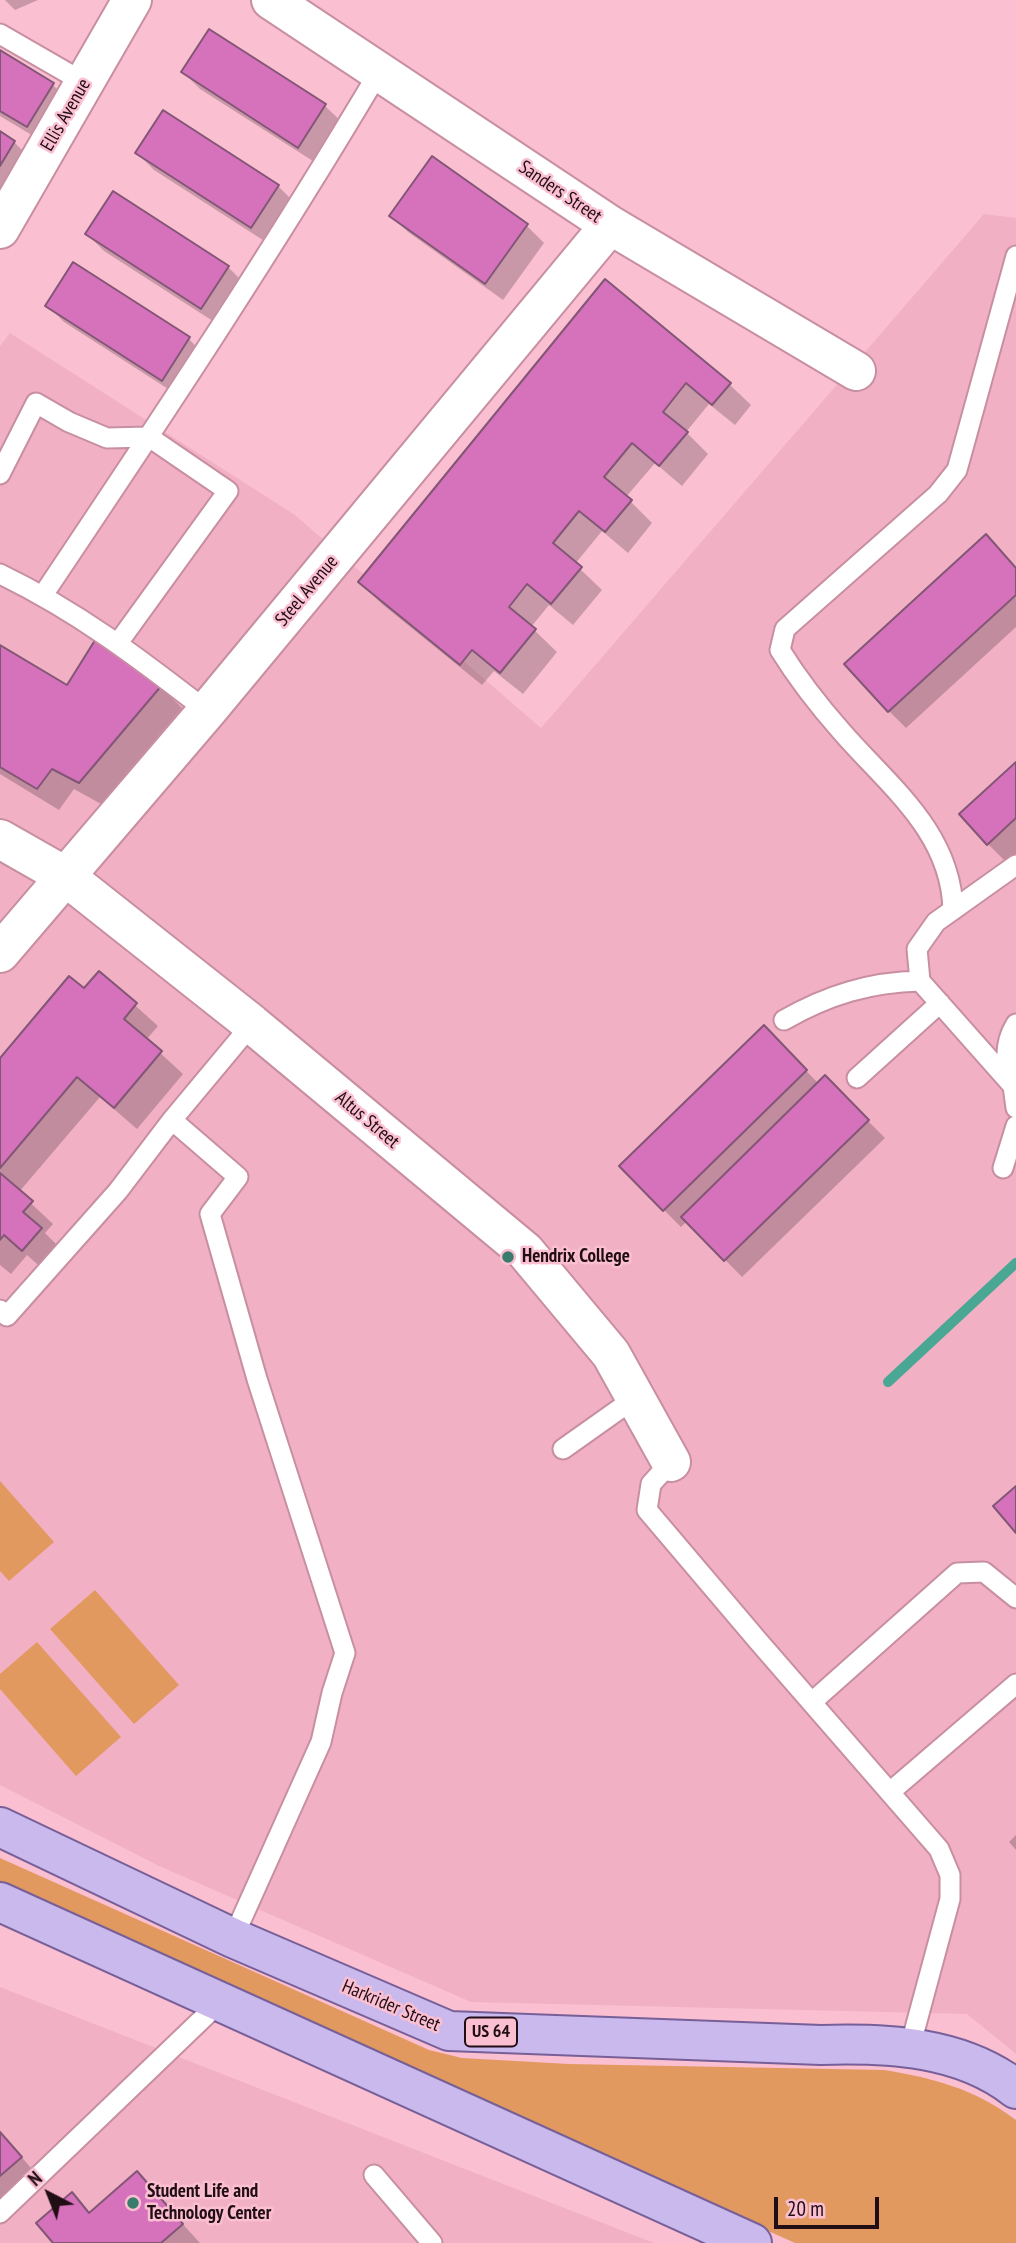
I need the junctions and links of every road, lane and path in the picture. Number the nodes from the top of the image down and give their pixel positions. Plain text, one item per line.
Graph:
1 (132, 0) edge
2 (271, 0) edge
3 (0, 34) edge
4 (380, 70) junction
5 (85, 83) junction
6 (610, 225) junction
7 (0, 229) edge
8 (1016, 256) edge
9 (856, 372) dead end
10 (149, 437) junction
11 (0, 474) edge
12 (0, 574) edge
13 (43, 595) junction
14 (118, 643) junction
15 (207, 711) junction
16 (0, 839) edge
17 (1016, 865) edge
18 (65, 876) junction
19 (953, 910) junction
20 (0, 953) edge
21 (920, 981) junction
22 (940, 1003) junction
23 (784, 1020) dead end
24 (252, 1024) junction
25 (1016, 1024) edge
26 (858, 1077) dead end
27 (1015, 1088) edge
28 (1016, 1108) edge
29 (172, 1120) junction
30 (1016, 1126) edge
31 (1016, 1155) edge
32 (0, 1310) edge
33 (635, 1398) junction
34 (563, 1449) dead end
35 (671, 1462) joint
36 (1016, 1598) edge
37 (1016, 1684) edge
38 (812, 1702) junction
39 (890, 1792) junction
40 (0, 1827) edge
41 (0, 1902) edge
42 (233, 1938) junction
43 (220, 2001) junction
44 (910, 2046) junction
45 (1016, 2089) edge
46 (374, 2175) dead end
47 (0, 2213) edge
48 (432, 2243) edge
49 (752, 2243) edge

1 - 5 street, Ellis Avenue
2 - 4 street, Sanders Street
3 - 5 lane
4 - 6 street, Sanders Street
4 - 10 lane
5 - 7 street, Ellis Avenue
6 - 9 street, Sanders Street
6 - 15 street, Steel Avenue
8 - 19 lane
10 - 11 lane
10 - 13 lane
10 - 14 lane
12 - 13 lane
13 - 14 lane
14 - 15 lane
15 - 18 street, Steel Avenue
16 - 18 street, Altus Street
17 - 19 lane
18 - 20 street, Steel Avenue
18 - 24 street, Altus Street
19 - 21 lane
21 - 22 lane
21 - 23 lane
22 - 26 lane
22 - 27 lane
24 - 29 lane
24 - 33 street, Altus Street
25 - 27 lane
27 - 28 lane
29 - 32 lane
29 - 42 lane
30 - 31 lane
33 - 34 lane
33 - 35 street, Altus Street
35 - 38 lane
36 - 38 lane
37 - 39 lane
38 - 39 lane
39 - 44 lane
40 - 42 main road, Harkrider Street / US 64
41 - 43 main road
42 - 44 main road, Harkrider Street / US 64
43 - 47 lane
43 - 49 main road
44 - 45 main road, Harkrider Street / US 64
46 - 48 lane

